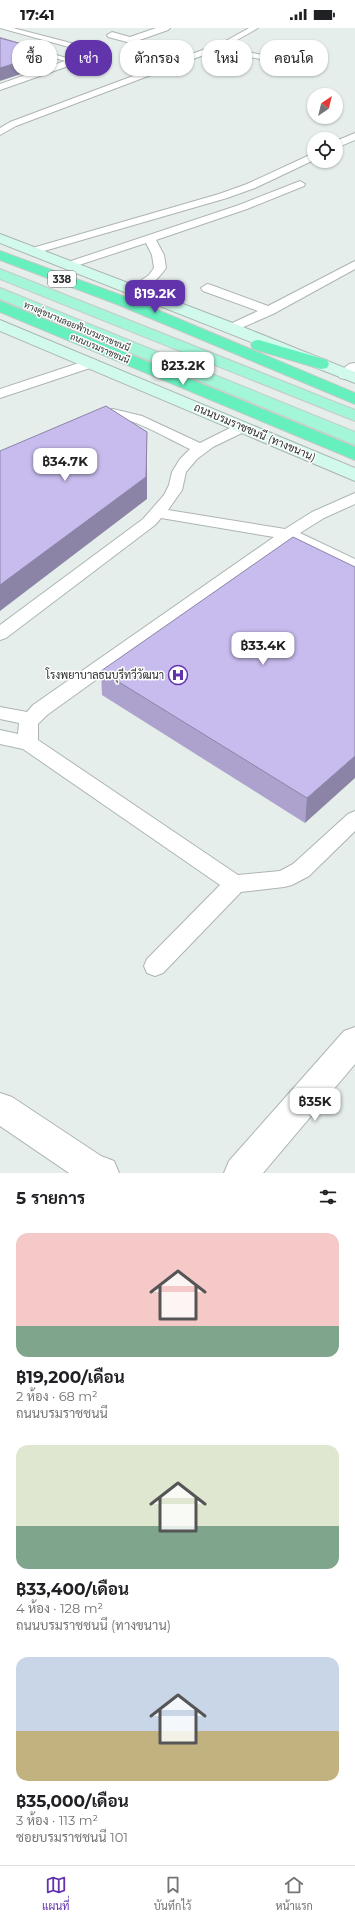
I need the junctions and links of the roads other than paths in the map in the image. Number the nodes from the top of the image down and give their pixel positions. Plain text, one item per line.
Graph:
1 (4, 28) edge
2 (130, 28) edge
3 (165, 28) edge
4 (254, 28) edge
5 (0, 40) edge
6 (234, 40) edge
7 (65, 44) edge
8 (65, 58) edge
9 (194, 63) edge
10 (198, 64) dead end
11 (65, 65) edge
12 (141, 76) edge
13 (124, 82) junction
14 (144, 86) dead end
15 (0, 87) edge
16 (0, 132) edge
17 (355, 136) edge
18 (343, 142) edge
19 (307, 159) edge
20 (300, 184) dead end
21 (0, 238) edge
22 (150, 239) junction
23 (33, 251) junction
24 (0, 255) edge
25 (355, 264) edge
26 (69, 265) junction
27 (0, 274) edge
28 (207, 288) dead end
29 (0, 293) edge
30 (129, 296) junction
31 (0, 306) edge
32 (0, 310) edge
33 (269, 311) junction
34 (0, 325) edge
35 (232, 328) junction
36 (78, 339) junction
37 (92, 363) junction
38 (321, 364) junction
39 (352, 373) edge
40 (0, 394) edge
41 (355, 398) edge
42 (355, 416) edge
43 (84, 421) edge
44 (243, 427) junction
45 (355, 439) edge
46 (201, 449) junction
47 (355, 454) edge
48 (355, 475) edge
49 (350, 504) edge
50 (157, 513) junction
51 (288, 534) junction
52 (355, 565) edge
53 (0, 634) edge
54 (0, 713) edge
55 (30, 719) junction
56 (0, 737) edge
57 (29, 743) junction
58 (355, 820) edge
59 (235, 884) junction
60 (155, 966) dead end
61 (355, 1041) edge
62 (0, 1108) edge
63 (102, 1173) edge
64 (241, 1173) edge

1 - 7 lane
2 - 3 street
4 - 6 lane
5 - 8 lane
9 - 10 lane
11 - 15 lane
12 - 13 lane
13 - 14 lane
13 - 16 lane
17 - 18 lane
19 - 23 lane
20 - 22 lane
21 - 23 main road, 338
22 - 26 lane
22 - 30 lane
23 - 26 main road, 338
24 - 30 highway, 338
25 - 33 lane
26 - 30 main road, 338
27 - 42 main road, ทางคู่ขนานลอยฟ้าบรมราชชนนี / 338
28 - 33 lane
29 - 45 main road, ทางคู่ขนานลอยฟ้าบรมราชชนนี
30 - 35 main road, 338
30 - 38 highway
30 - 41 highway, 338
31 - 36 highway, ถนนบรมราชชนนี
32 - 36 highway
33 - 35 lane
34 - 37 main road, ถนนบรมราชชนนี (ทางขนาน)
35 - 38 main road, 338
36 - 47 highway, ถนนบรมราชชนนี
37 - 40 lane
37 - 44 main road, ถนนบรมราชชนนี (ทางขนาน)
38 - 39 main road, 338
43 - 46 lane
44 - 46 lane
44 - 48 main road, ถนนบรมราชชนนี (ทางขนาน)
46 - 50 lane
49 - 51 lane
50 - 51 lane
50 - 53 lane
51 - 52 lane
51 - 55 lane
54 - 55 lane
55 - 57 lane
56 - 57 lane
57 - 59 lane
58 - 59 lane
59 - 60 lane
61 - 64 street
62 - 63 street

